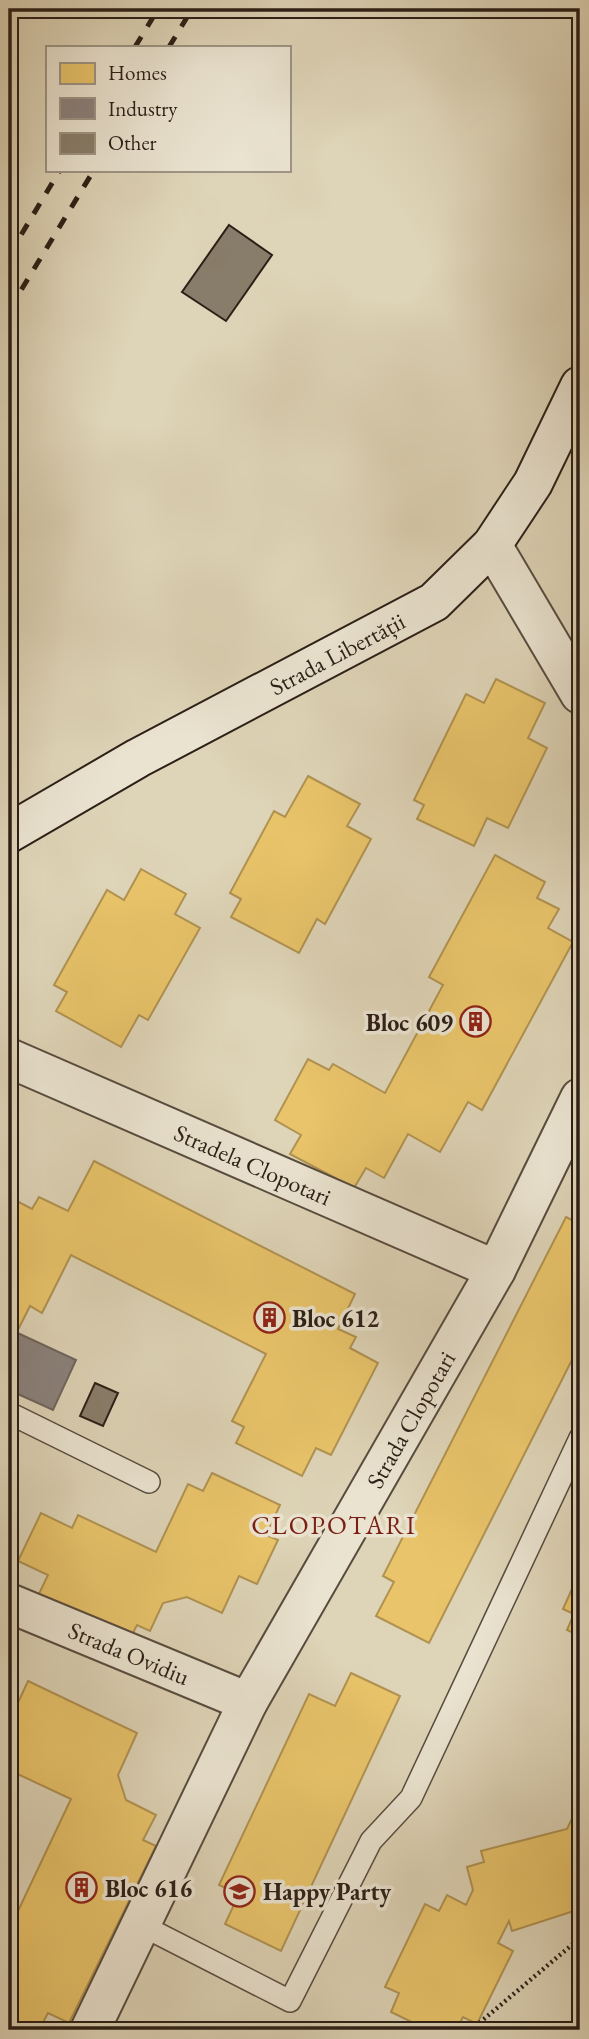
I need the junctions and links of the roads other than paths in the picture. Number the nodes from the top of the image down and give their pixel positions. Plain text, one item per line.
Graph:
1 (580, 386) edge
2 (492, 545) junction
3 (580, 694) edge
4 (14, 828) edge
5 (9, 1058) edge
6 (580, 1098) edge
7 (496, 1270) junction
8 (9, 1413) edge
9 (580, 1438) edge
10 (149, 1482) dead end
11 (9, 1603) edge
12 (248, 1702) junction
13 (141, 1925) junction
14 (90, 2030) edge

1 - 2 street, Strada Libertății
2 - 3 street
2 - 4 street, Strada Libertății
5 - 7 street, Stradela Clopotari
6 - 7 street, Strada Clopotari
7 - 12 street, Strada Clopotari
8 - 10 lane
9 - 13 lane
11 - 12 street, Strada Ovidiu
12 - 13 street, Strada Clopotari
13 - 14 street, Strada Clopotari

